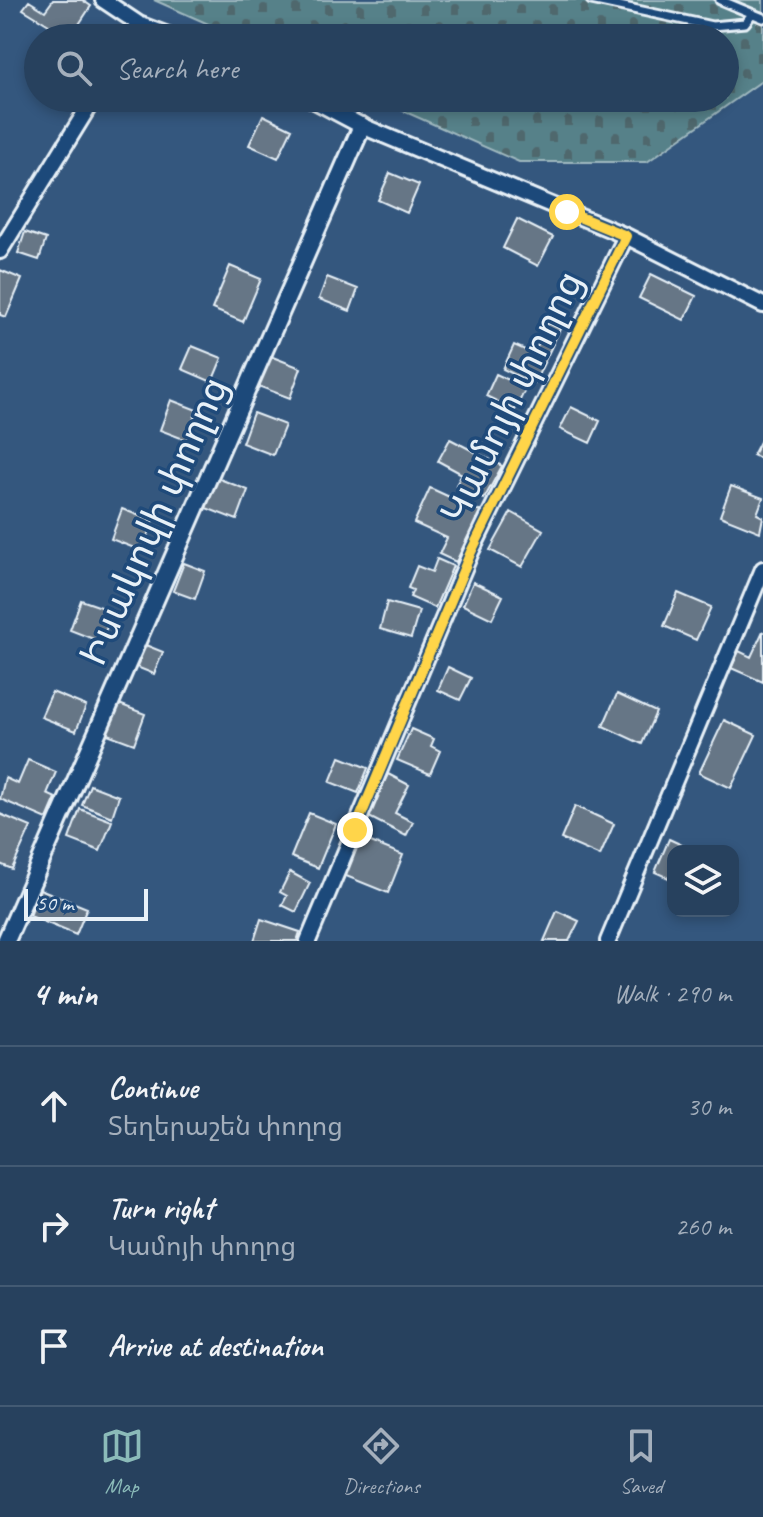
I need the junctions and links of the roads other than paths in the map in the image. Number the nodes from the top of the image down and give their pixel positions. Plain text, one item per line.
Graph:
1 (103, 0) edge
2 (591, 0) edge
3 (720, 0) edge
4 (752, 14) junction
5 (763, 18) edge
6 (139, 24) edge
7 (703, 24) edge
8 (734, 24) edge
9 (85, 112) edge
10 (336, 112) edge
11 (362, 126) junction
12 (626, 236) junction
13 (0, 251) edge
14 (763, 305) edge
15 (763, 569) edge
16 (6, 941) edge
17 (308, 941) edge
18 (608, 941) edge

1 - 6 street
2 - 7 lane
3 - 4 lane
4 - 5 lane
4 - 8 lane
9 - 13 street
10 - 11 street
11 - 12 street
11 - 16 street, Իսակովի փողոց
12 - 14 street
12 - 17 street, Կամոյի փողոց
15 - 18 street

